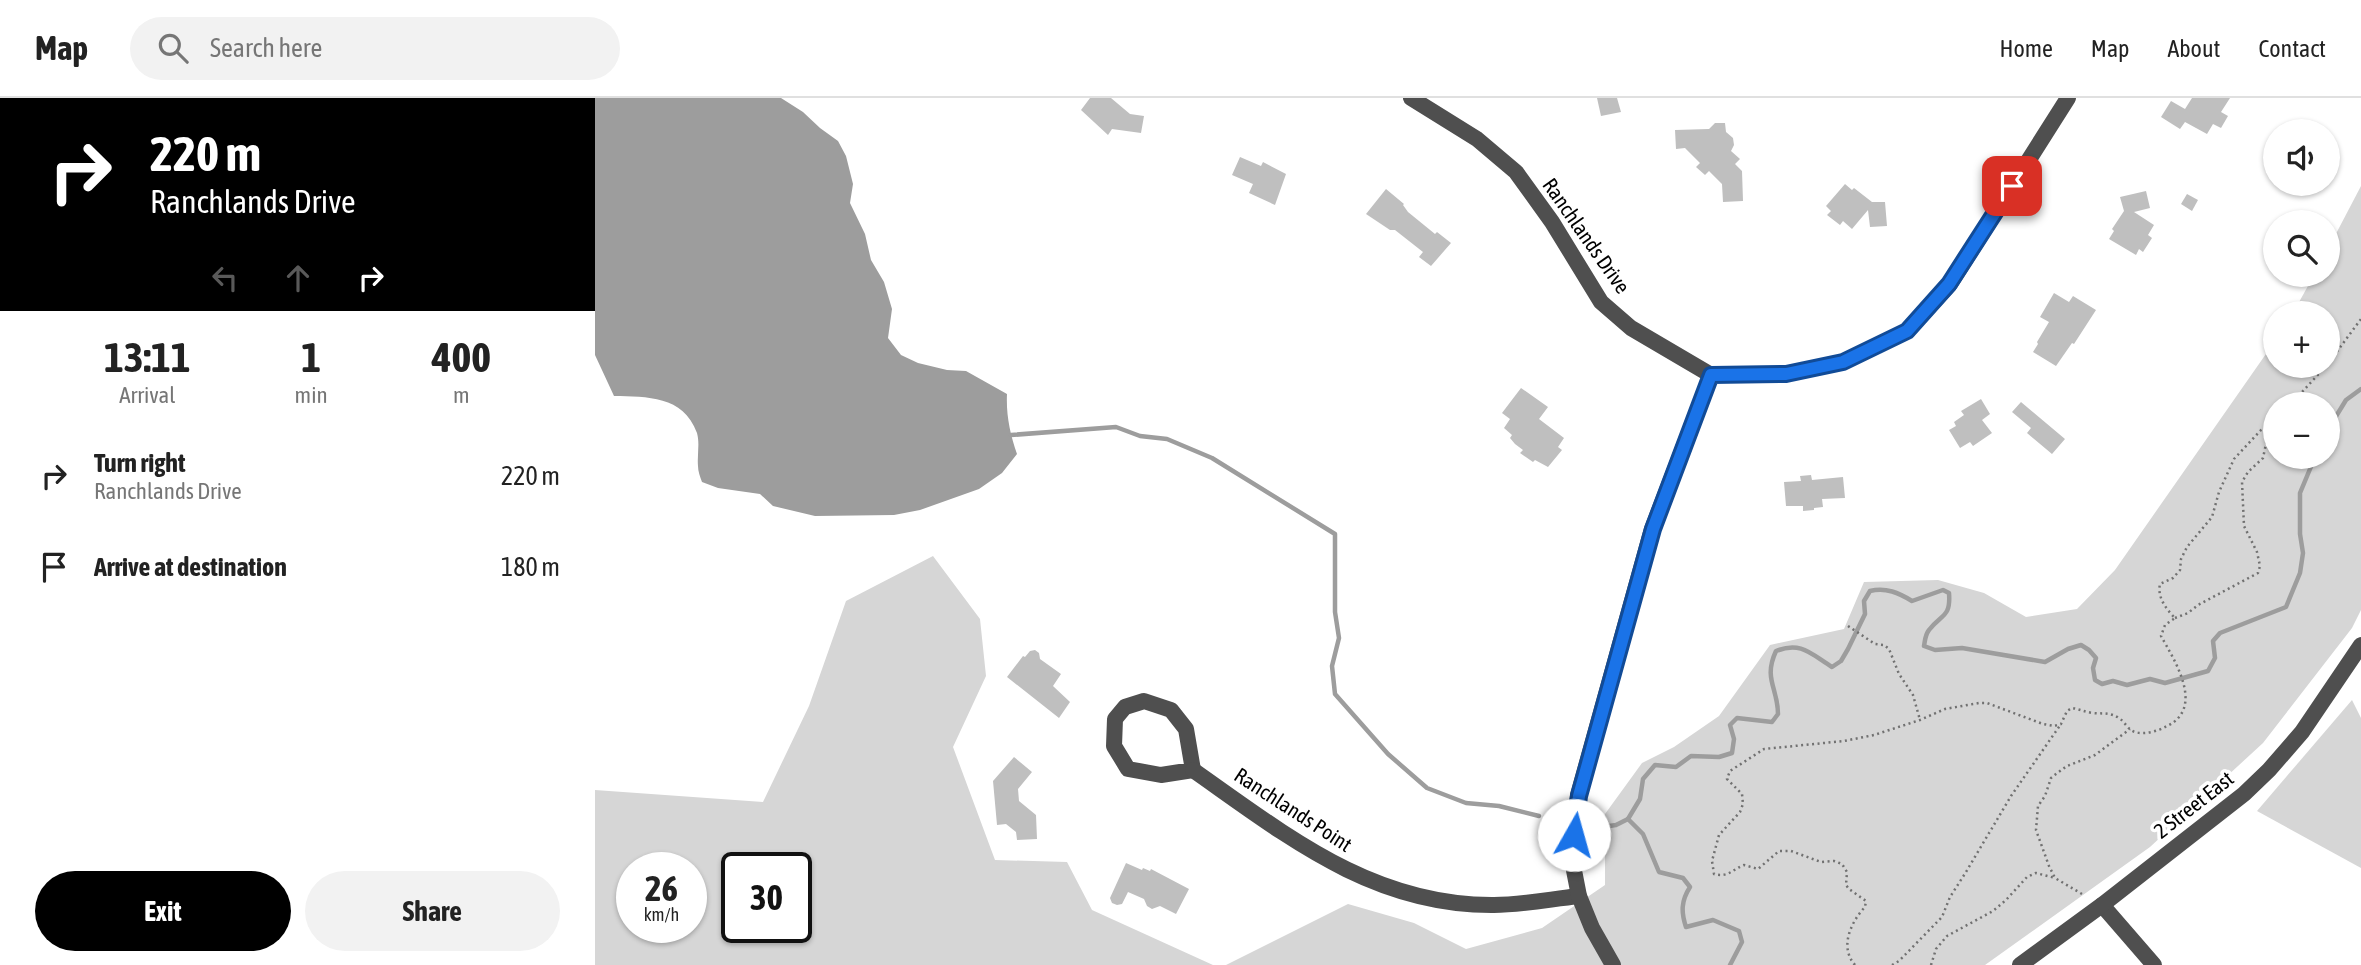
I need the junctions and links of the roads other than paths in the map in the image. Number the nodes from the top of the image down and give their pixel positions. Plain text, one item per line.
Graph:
1 (1411, 98) edge
2 (2068, 98) edge
3 (1711, 375) junction
4 (2361, 645) edge
5 (1193, 770) junction
6 (1579, 896) junction
7 (2102, 905) junction
8 (1613, 965) edge
9 (2020, 965) edge
10 (2154, 965) edge

1 - 3 street, Ranchlands Drive
2 - 3 street
3 - 6 street
4 - 7 street, 2 Street East
5 - 5 street
5 - 6 street, Ranchlands Point
6 - 8 street
7 - 9 street, 2 Street East
7 - 10 street

